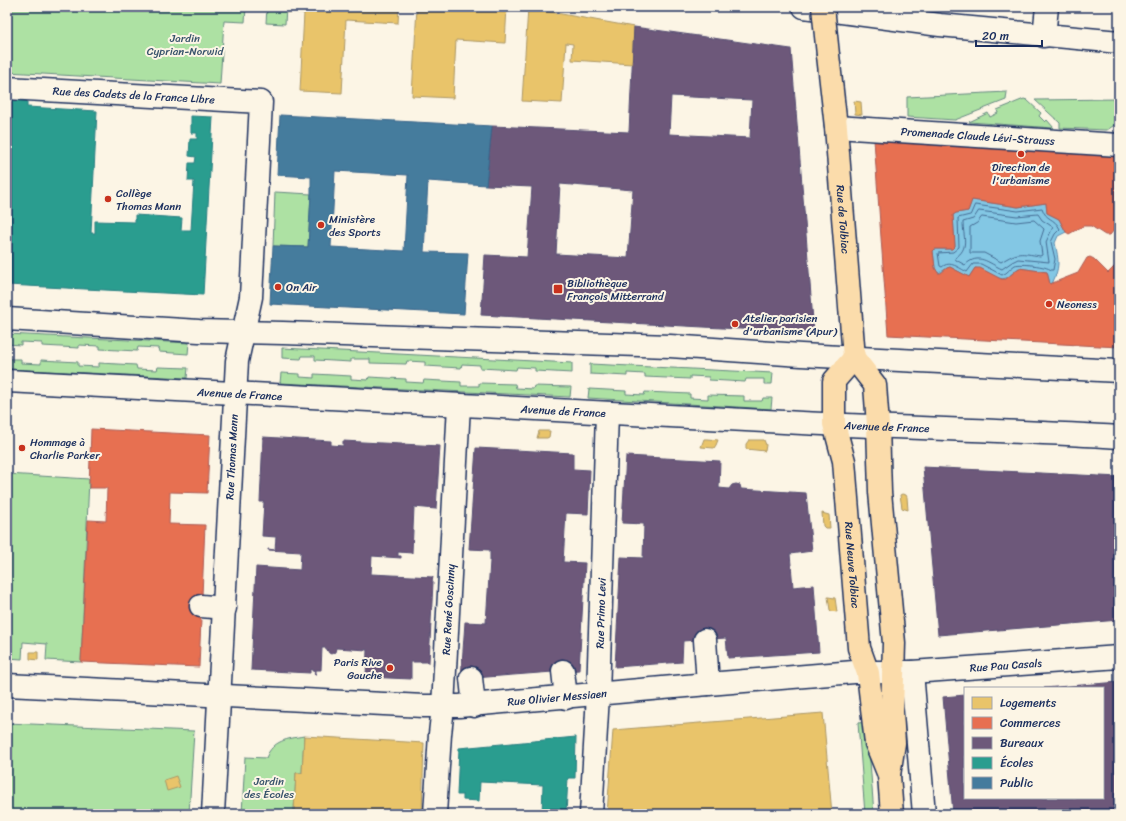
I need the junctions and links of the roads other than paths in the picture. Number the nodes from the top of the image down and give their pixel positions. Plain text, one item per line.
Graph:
1 (804, 7) edge
2 (822, 7) edge
3 (1047, 7) edge
4 (1044, 36) junction
5 (1119, 42) edge
6 (7, 88) edge
7 (261, 102) joint
8 (836, 127) junction
9 (1119, 145) edge
10 (7, 319) edge
11 (243, 332) junction
12 (854, 358) junction
13 (1119, 371) edge
14 (7, 381) edge
15 (235, 394) junction
16 (459, 405) junction
17 (607, 413) junction
18 (834, 424) junction
19 (878, 425) junction
20 (1119, 438) edge
21 (201, 606) dead end
22 (225, 608) junction
23 (705, 640) dead end
24 (1119, 657) edge
25 (564, 671) dead end
26 (902, 672) junction
27 (868, 673) junction
28 (471, 678) dead end
29 (708, 684) junction
30 (7, 685) edge
31 (598, 695) junction
32 (220, 696) junction
33 (566, 698) junction
34 (474, 706) junction
35 (443, 707) junction
36 (889, 775) junction
37 (213, 814) edge
38 (435, 814) edge
39 (590, 814) edge
40 (892, 814) edge
41 (924, 814) edge

1 - 4 street
2 - 8 main road, Rue de Tolbiac, bridge
3 - 4 street
4 - 5 street
6 - 7 street, Rue des Cadets de la France Libre
7 - 11 street, Rue Thomas Mann
8 - 9 street, Promenade Claude Lévi-Strauss
8 - 12 main road, Rue de Tolbiac
10 - 11 street
11 - 12 street
11 - 15 street, Rue Thomas Mann
12 - 13 street
12 - 18 main road, Rue Neuve Tolbiac
12 - 19 main road
14 - 15 street, Avenue de France
15 - 16 street, Avenue de France
15 - 22 street, Rue Thomas Mann
16 - 17 street, Avenue de France
16 - 35 street, Rue René Goscinny
17 - 18 street, Avenue de France
17 - 31 street, Rue Primo Levi
18 - 19 street, Avenue de France
18 - 27 main road, Rue Neuve Tolbiac
19 - 20 street, Avenue de France
19 - 26 main road, Rue Neuve Tolbiac
21 - 22 street
22 - 32 street, Rue Thomas Mann
23 - 29 street
24 - 26 street, Rue Pau Casals
25 - 33 street
26 - 27 street, Rue Olivier Messiaen
26 - 36 main road, Rue Neuve Tolbiac
26 - 41 street, Rue Neuve Tolbiac
27 - 29 street, Rue Olivier Messiaen
27 - 36 main road, Rue Neuve Tolbiac
28 - 34 street
29 - 31 street, Rue Olivier Messiaen
30 - 32 street, Rue Olivier Messiaen
31 - 33 street, Rue Olivier Messiaen
31 - 39 street, Rue Primo Levi
32 - 35 street, Rue Olivier Messiaen
32 - 37 street, Rue Thomas Mann
33 - 34 street, Rue Olivier Messiaen
34 - 35 street, Rue Olivier Messiaen
35 - 38 street, Rue René Goscinny
36 - 40 main road, Rue Neuve Tolbiac

